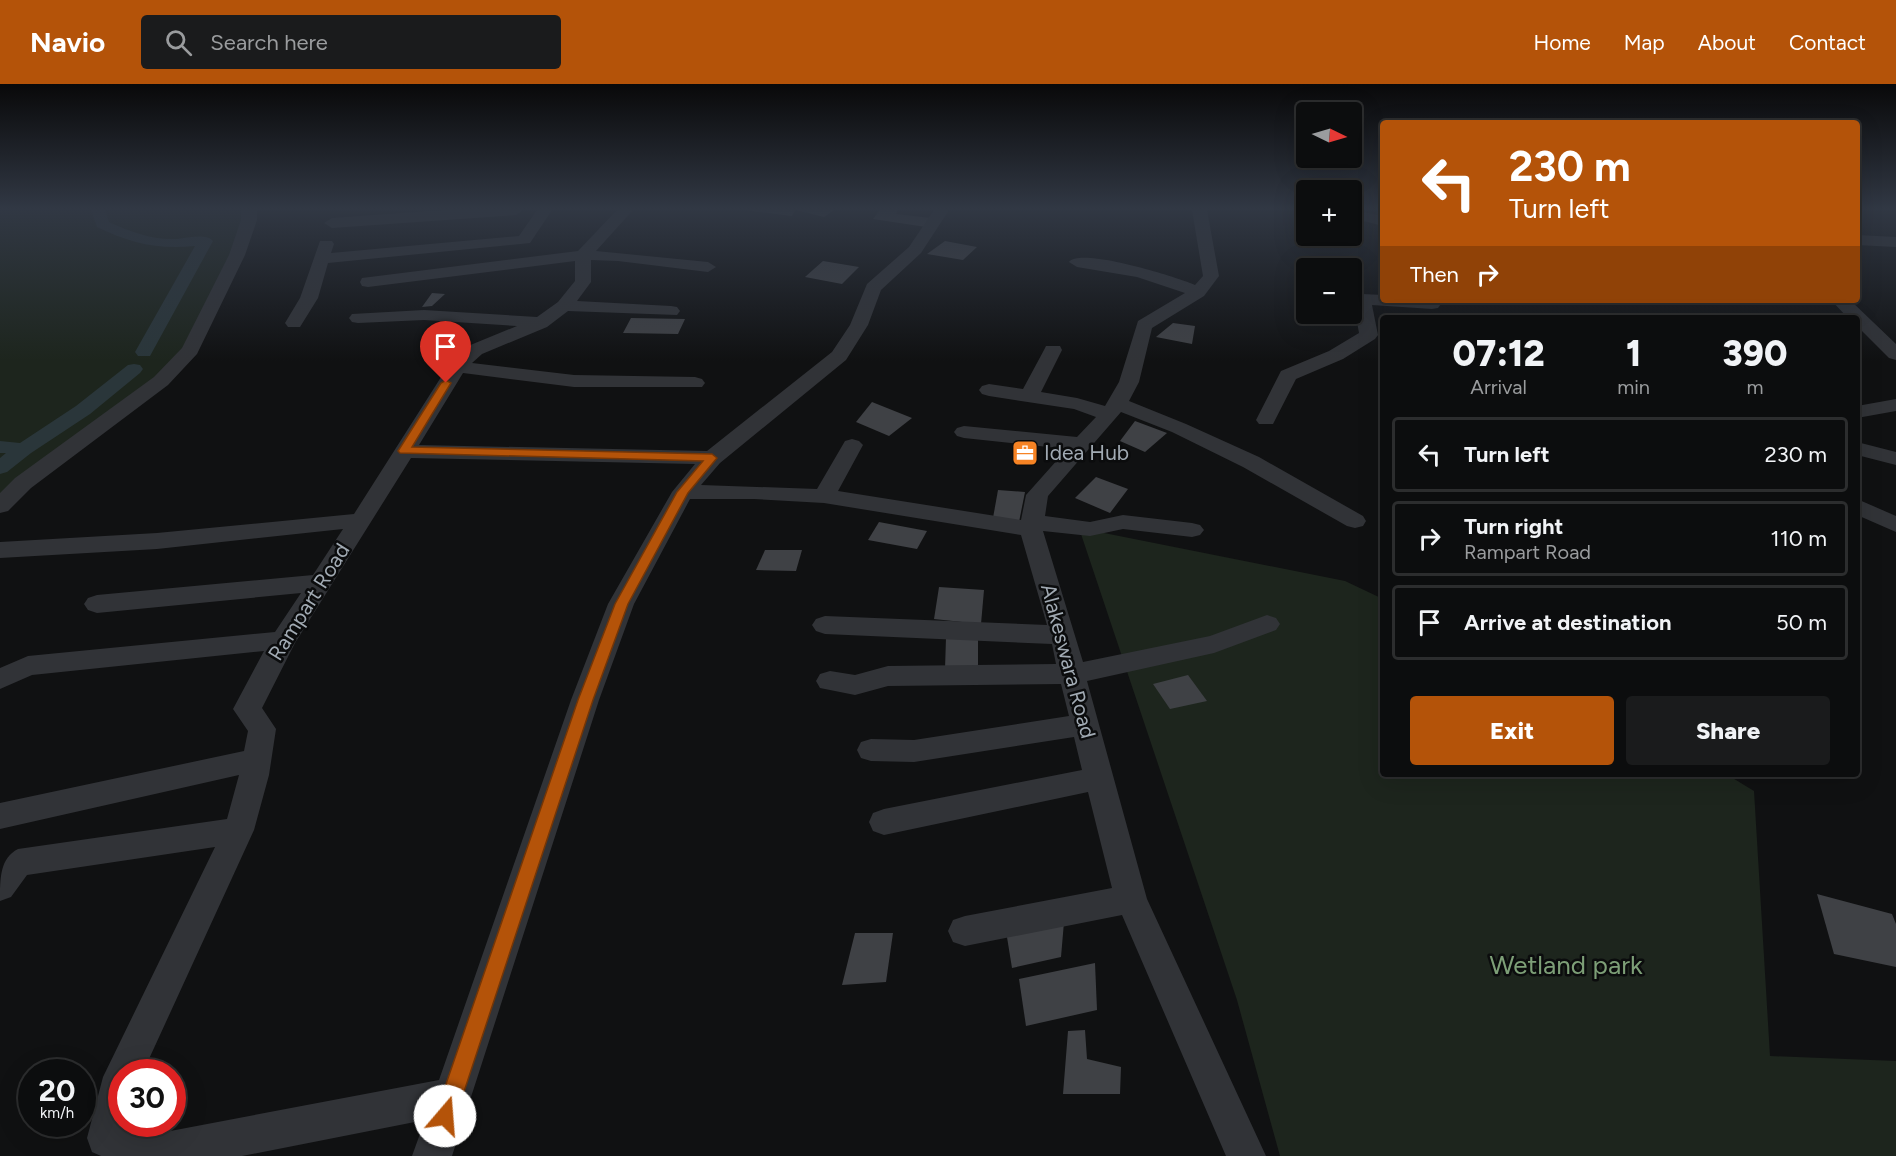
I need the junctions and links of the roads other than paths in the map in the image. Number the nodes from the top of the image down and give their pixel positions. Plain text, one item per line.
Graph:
1 (235, 260) edge
2 (321, 260) edge
3 (543, 260) edge
4 (583, 260) edge
5 (651, 260) edge
6 (904, 260) edge
7 (1208, 260) edge
8 (1077, 262) dead end
9 (708, 267) dead end
10 (368, 282) dead end
11 (1198, 292) junction
12 (1380, 301) edge
13 (1414, 303) edge
14 (1431, 303) edge
15 (1843, 303) edge
16 (564, 306) junction
17 (671, 310) dead end
18 (1855, 315) edge
19 (358, 318) dead end
20 (1860, 320) edge
21 (294, 323) dead end
22 (541, 323) junction
23 (1376, 338) edge
24 (1892, 347) edge
25 (1053, 350) dead end
26 (457, 367) junction
27 (695, 384) dead end
28 (989, 390) dead end
29 (1029, 396) junction
30 (1896, 405) edge
31 (1113, 409) junction
32 (1860, 411) edge
33 (1266, 420) dead end
34 (964, 432) dead end
35 (1082, 444) junction
36 (852, 445) dead end
37 (1860, 449) edge
38 (404, 451) junction
39 (712, 458) junction
40 (1896, 459) edge
41 (683, 492) junction
42 (824, 496) junction
43 (0, 506) edge
44 (1860, 507) edge
45 (361, 520) junction
46 (1355, 521) dead end
47 (1896, 525) edge
48 (1031, 526) junction
49 (1192, 530) dead end
50 (0, 550) edge
51 (318, 583) junction
52 (97, 604) dead end
53 (1268, 624) dead end
54 (825, 626) dead end
55 (1063, 635) junction
56 (282, 640) junction
57 (1072, 675) junction
58 (0, 678) edge
59 (830, 681) dead end
60 (1085, 724) junction
61 (871, 750) dead end
62 (255, 760) junction
63 (1100, 778) junction
64 (0, 816) edge
65 (884, 822) dead end
66 (239, 830) junction
67 (0, 887) edge
68 (1131, 899) junction
69 (965, 931) dead end
70 (130, 1059) edge
71 (452, 1096) junction
72 (108, 1130) edge
73 (141, 1156) edge
74 (432, 1156) edge
75 (1246, 1156) edge

1 - 43 street
2 - 21 street
3 - 10 street
4 - 16 street, Rampart Road
5 - 9 street
6 - 39 street
7 - 11 street
8 - 11 street
11 - 31 street, Alakeswara Road
12 - 23 street
13 - 14 street
15 - 18 street
16 - 17 street
16 - 22 street, Rampart Road
19 - 22 street
20 - 24 street
22 - 26 street, Rampart Road
23 - 33 street
25 - 29 street
26 - 27 street
26 - 38 street, Rampart Road
28 - 29 street
29 - 31 street
30 - 32 street
31 - 35 street, Alakeswara Road
31 - 46 street
34 - 35 street
35 - 48 street, Alakeswara Road
36 - 42 street
37 - 40 street
38 - 39 street
38 - 45 street, Rampart Road
39 - 41 street
41 - 42 street
41 - 71 street
42 - 48 street
44 - 47 street
45 - 50 street
45 - 51 street, Rampart Road
48 - 49 street
48 - 55 street, Alakeswara Road
51 - 52 street
51 - 56 street, Rampart Road
53 - 57 street
54 - 55 street
55 - 57 street, Alakeswara Road
56 - 58 street
56 - 62 street, Rampart Road
57 - 59 street
57 - 60 street, Alakeswara Road
60 - 61 street
60 - 63 street, Alakeswara Road
62 - 64 street
62 - 66 street, Rampart Road
63 - 65 street
63 - 68 street, Alakeswara Road
66 - 67 street
66 - 70 street, Rampart Road
68 - 69 street
68 - 75 street, Alakeswara Road
71 - 73 street
71 - 74 street
72 - 73 street

